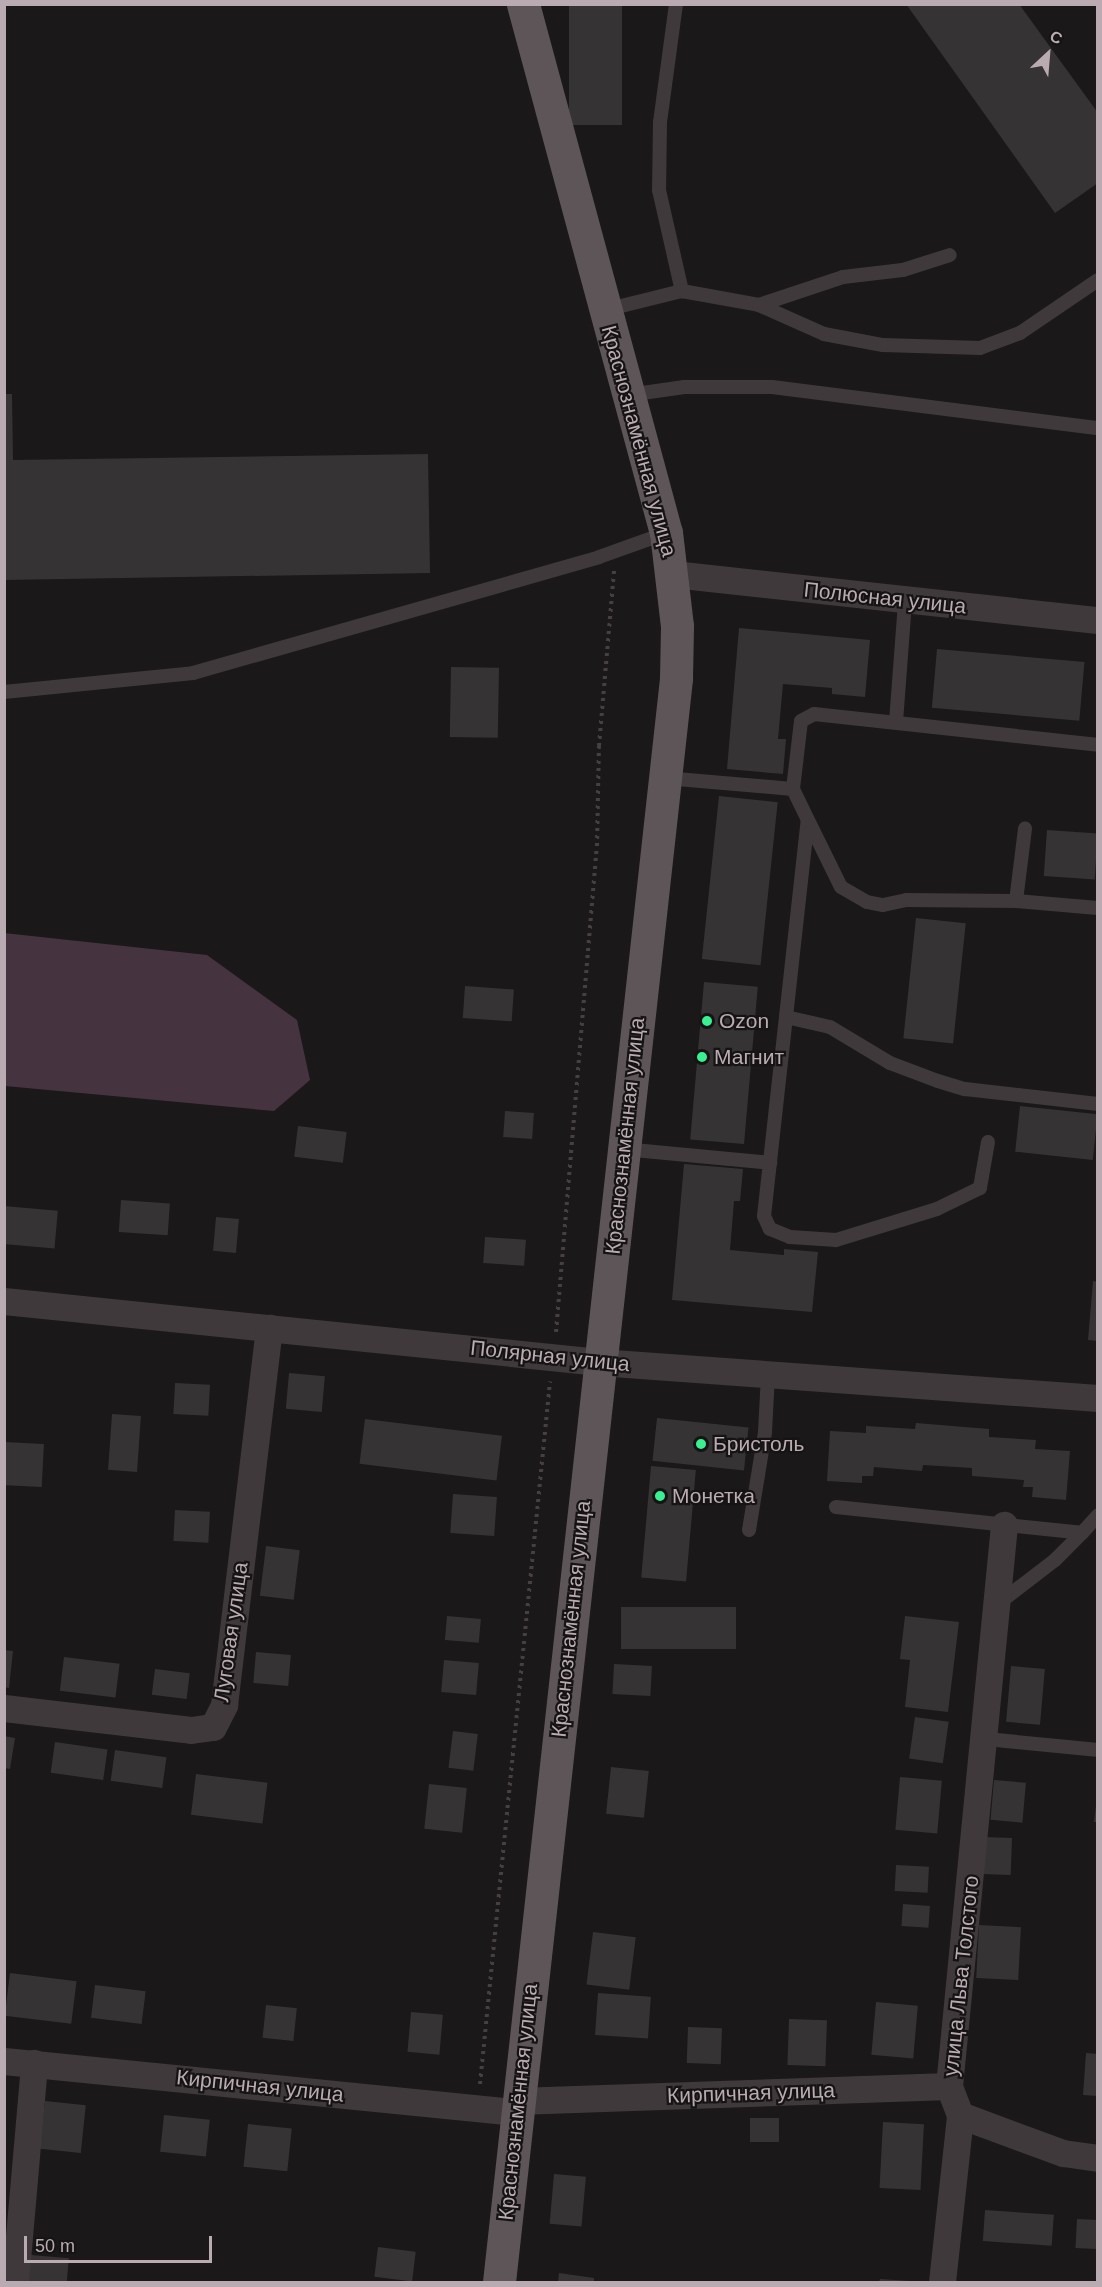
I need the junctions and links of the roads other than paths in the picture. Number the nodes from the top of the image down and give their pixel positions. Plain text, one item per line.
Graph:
1 (523, 4) edge
2 (676, 4) edge
3 (950, 255) dead end
4 (1098, 280) edge
5 (682, 291) junction
6 (759, 305) junction
7 (605, 310) junction
8 (626, 395) junction
9 (1098, 429) edge
10 (666, 533) junction
11 (673, 574) junction
12 (905, 601) junction
13 (1098, 620) edge
14 (4, 692) edge
15 (896, 722) junction
16 (1098, 745) edge
17 (665, 778) junction
18 (793, 789) junction
19 (808, 820) junction
20 (1025, 829) dead end
21 (1016, 902) junction
22 (1098, 908) edge
23 (786, 1017) junction
24 (1098, 1104) edge
25 (988, 1143) dead end
26 (623, 1149) junction
27 (770, 1163) junction
28 (4, 1301) edge
29 (269, 1328) junction
30 (599, 1362) junction
31 (768, 1374) junction
32 (1098, 1398) edge
33 (836, 1507) dead end
34 (1098, 1515) edge
35 (1004, 1525) junction
36 (749, 1530) dead end
37 (1082, 1533) junction
38 (999, 1603) junction
39 (4, 1708) edge
40 (986, 1739) junction
41 (1098, 1750) edge
42 (4, 2061) edge
43 (34, 2063) junction
44 (950, 2086) junction
45 (516, 2106) junction
46 (960, 2115) junction
47 (1098, 2158) edge
48 (15, 2283) edge
49 (500, 2283) edge
50 (942, 2283) edge

1 - 7 main road, Краснознамённая улица
2 - 5 lane
3 - 6 lane
4 - 6 lane
5 - 6 lane
5 - 7 lane
7 - 8 main road, Краснознамённая улица
8 - 9 lane
8 - 10 main road, Краснознамённая улица
10 - 11 main road, Краснознамённая улица
10 - 14 lane
11 - 12 street, Полюсная улица
11 - 17 main road, Краснознамённая улица
12 - 13 street, Полюсная улица
12 - 15 lane
15 - 16 lane
15 - 18 lane
17 - 18 lane
17 - 26 main road, Краснознамённая улица
18 - 19 lane
19 - 21 lane
19 - 23 lane
20 - 21 lane
21 - 22 lane
23 - 24 lane
23 - 27 lane
25 - 27 lane
26 - 27 lane
26 - 30 main road, Краснознамённая улица
28 - 29 street, Полярная улица
29 - 30 street, Полярная улица
29 - 39 street, Луговая улица
30 - 31 street, Полярная улица
30 - 45 main road, Краснознамённая улица
31 - 32 street, Полярная улица
31 - 36 lane
33 - 35 lane
34 - 37 lane
35 - 37 lane
35 - 38 street, улица Льва Толстого
37 - 38 lane
38 - 40 street, улица Льва Толстого
40 - 41 lane
40 - 44 street, улица Льва Толстого
42 - 43 street, Кирпичная улица
43 - 45 street, Кирпичная улица
43 - 48 street
44 - 45 street, Кирпичная улица
44 - 46 street, улица Льва Толстого
45 - 49 main road, Краснознамённая улица
46 - 47 street
46 - 50 street, улица Льва Толстого

